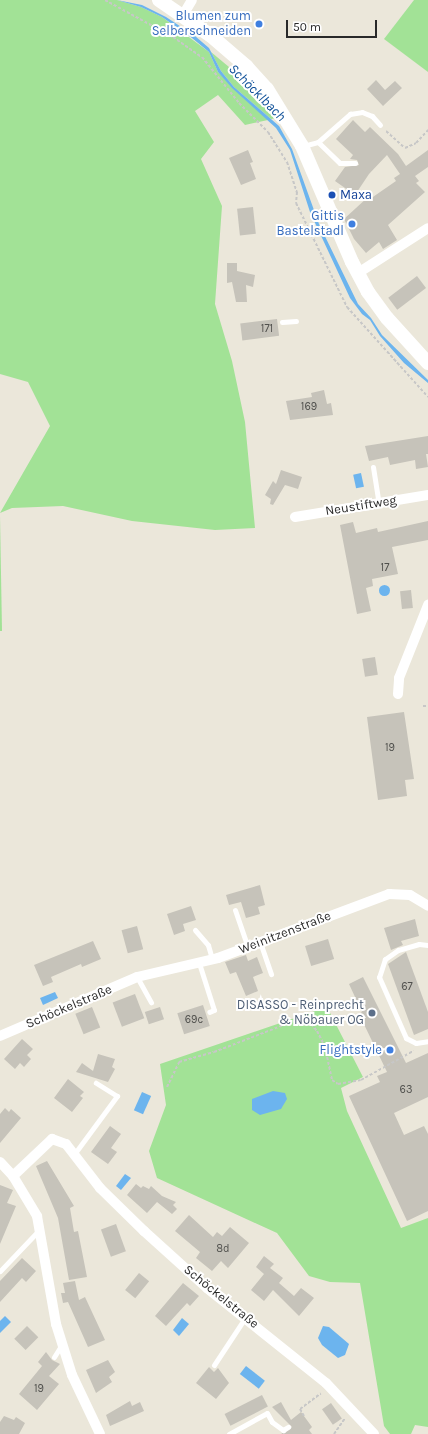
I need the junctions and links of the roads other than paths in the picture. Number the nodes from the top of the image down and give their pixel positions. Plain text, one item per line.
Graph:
1 (160, 0) edge
2 (192, 0) edge
3 (183, 15) junction
4 (380, 124) road end
5 (318, 142) junction
6 (302, 146) junction
7 (355, 163) dead end
8 (428, 228) edge
9 (358, 273) junction
10 (296, 321) dead end
11 (282, 322) dead end
12 (428, 363) edge
13 (374, 467) dead end
14 (428, 495) edge
15 (380, 504) junction
16 (295, 517) dead end
17 (428, 605) edge
18 (398, 694) dead end
19 (428, 906) edge
20 (235, 910) dead end
21 (194, 930) dead end
22 (260, 942) junction
23 (428, 946) edge
24 (248, 947) junction
25 (212, 960) junction
26 (199, 963) junction
27 (271, 974) dead end
28 (137, 977) junction
29 (151, 1002) dead end
30 (209, 1012) dead end
31 (0, 1036) edge
32 (425, 1042) edge
33 (96, 1083) dead end
34 (75, 1153) junction
35 (0, 1162) edge
36 (13, 1176) junction
37 (40, 1229) junction
38 (0, 1271) edge
39 (245, 1318) junction
40 (62, 1344) junction
41 (54, 1357) dead end
42 (214, 1365) dead end
43 (288, 1427) dead end
44 (100, 1434) edge
45 (229, 1434) edge
46 (374, 1434) edge

1 - 3 main road
2 - 3 street
3 - 6 main road
4 - 5 lane
5 - 6 lane
5 - 7 lane
6 - 9 main road
8 - 9 street
9 - 12 main road
10 - 11 lane
13 - 15 lane
14 - 15 street, Neustiftweg
15 - 16 street, Neustiftweg
17 - 18 street
19 - 22 street, Weinitzenstraße
20 - 24 lane
21 - 25 lane
22 - 24 street, Weinitzenstraße
22 - 27 lane
23 - 32 lane
24 - 25 street, Weinitzenstraße
25 - 26 street, Weinitzenstraße
26 - 28 street, Weinitzenstraße
26 - 30 lane
28 - 29 lane
28 - 31 street, Schöckelstraße
33 - 34 lane
34 - 36 street, Schöckelstraße
34 - 39 street, Schöckelstraße
35 - 36 street
36 - 37 street
37 - 38 lane
37 - 40 street
39 - 42 lane
39 - 46 street, Schöckelstraße
40 - 41 lane
40 - 44 street
43 - 45 lane

